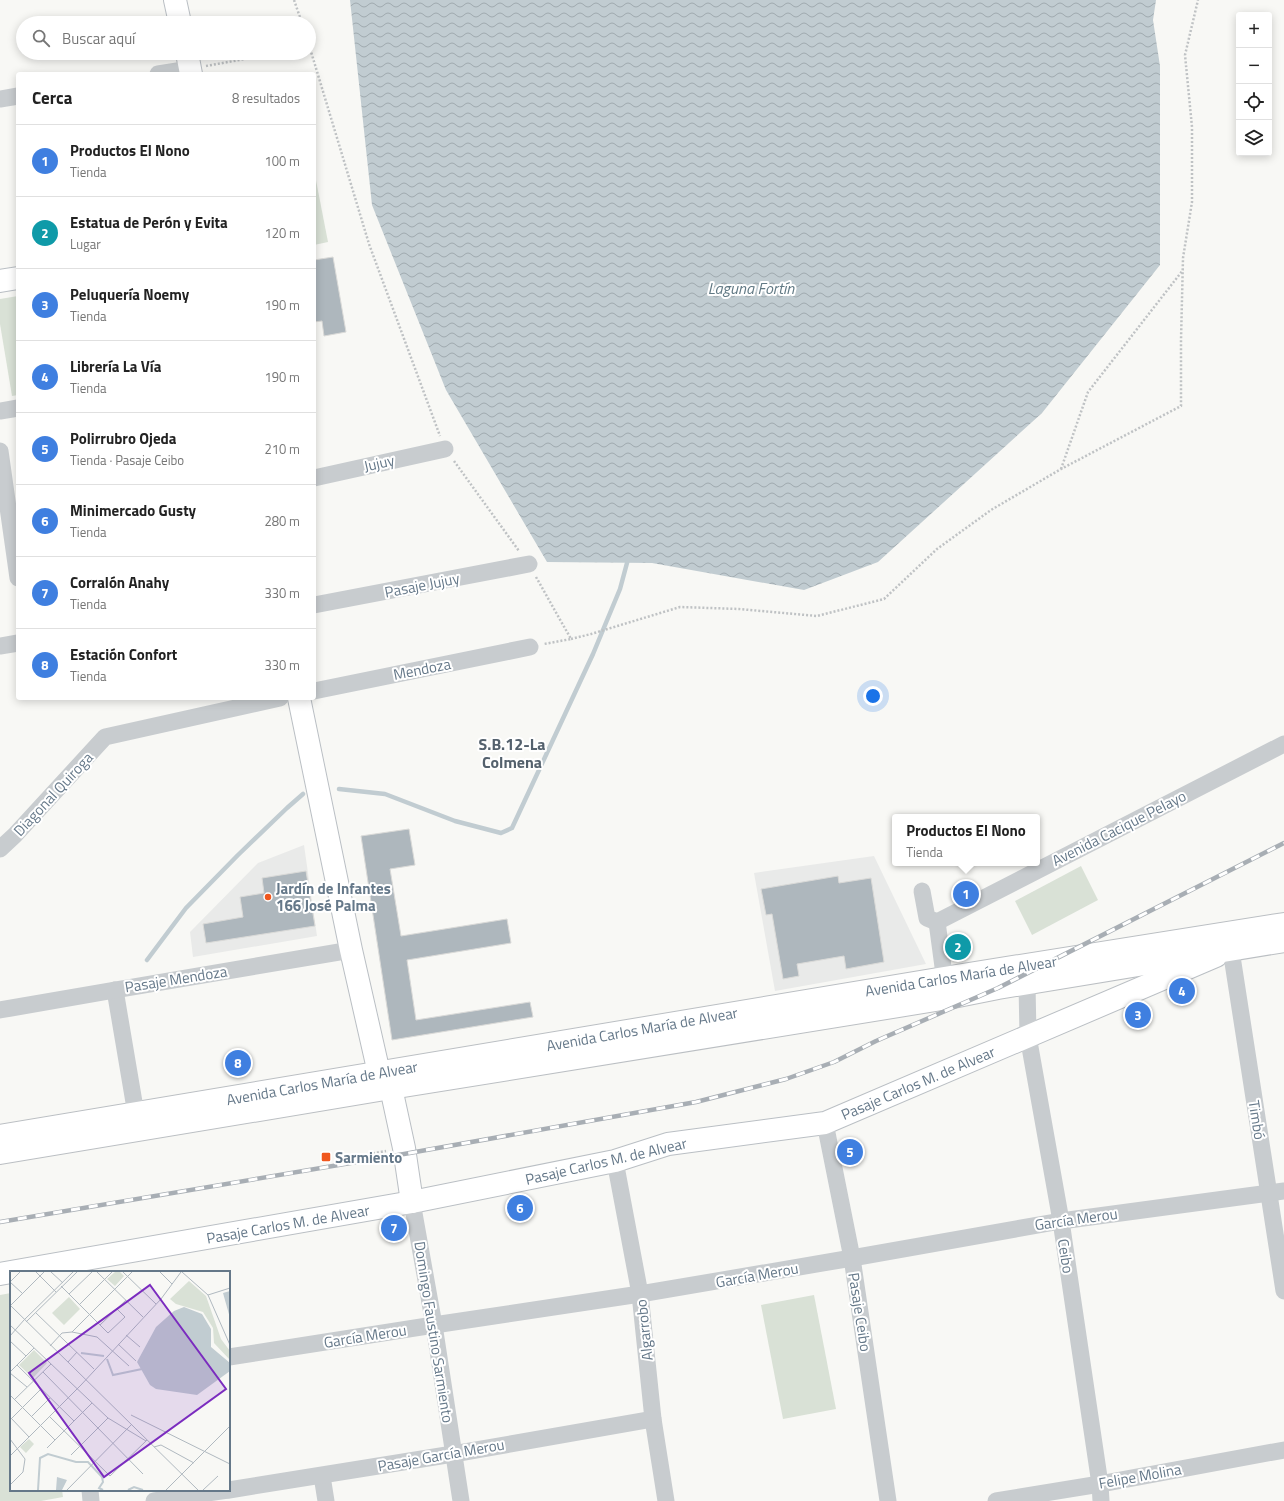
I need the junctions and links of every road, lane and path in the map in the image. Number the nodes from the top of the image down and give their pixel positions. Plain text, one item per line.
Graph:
1 (175, 0) edge
2 (294, 0) edge
3 (1198, 0) edge
4 (178, 16) edge
5 (300, 16) edge
6 (226, 60) edge
7 (313, 60) edge
8 (189, 65) edge
9 (165, 72) edge
10 (16, 96) edge
11 (0, 99) edge
12 (1183, 270) junction
13 (16, 278) edge
14 (0, 281) edge
15 (16, 408) edge
16 (0, 411) edge
17 (445, 449) junction
18 (0, 451) edge
19 (1061, 469) junction
20 (316, 478) edge
21 (16, 564) edge
22 (529, 564) junction
23 (316, 605) edge
24 (571, 639) junction
25 (16, 643) edge
26 (0, 646) edge
27 (530, 647) joint
28 (316, 691) edge
29 (271, 700) edge
30 (299, 700) edge
31 (1284, 744) edge
32 (0, 849) edge
33 (922, 891) dead end
34 (937, 922) junction
35 (1284, 924) edge
36 (1230, 941) junction
37 (1284, 941) edge
38 (351, 950) junction
39 (1023, 976) junction
40 (946, 988) junction
41 (115, 990) junction
42 (0, 1010) edge
43 (1028, 1036) junction
44 (385, 1081) junction
45 (136, 1114) junction
46 (825, 1123) junction
47 (0, 1136) edge
48 (0, 1153) edge
49 (615, 1161) junction
50 (1276, 1192) edge
51 (412, 1202) junction
52 (1060, 1221) junction
53 (852, 1258) junction
54 (54, 1268) edge
55 (27, 1271) edge
56 (10, 1273) edge
57 (0, 1274) edge
58 (1284, 1291) edge
59 (640, 1294) junction
60 (434, 1325) junction
61 (230, 1357) edge
62 (653, 1419) junction
63 (1284, 1450) edge
64 (453, 1454) junction
65 (322, 1476) junction
66 (1100, 1484) junction
67 (230, 1490) edge
68 (90, 1491) edge
69 (226, 1491) edge
70 (201, 1498) edge
71 (91, 1501) edge
72 (154, 1501) edge
73 (326, 1501) edge
74 (461, 1501) edge
75 (666, 1501) edge
76 (888, 1501) edge
77 (996, 1501) edge
78 (1101, 1501) edge

1 - 4 street
2 - 5 path
3 - 12 path
6 - 8 path
7 - 17 path
8 - 9 street
10 - 11 street
12 - 19 path
12 - 19 path
13 - 14 street
15 - 16 street
17 - 20 street, Jujuy
17 - 22 path
18 - 21 street
19 - 24 path
22 - 23 street, Pasaje Jujuy
22 - 24 path
24 - 27 path
25 - 26 street
27 - 28 street, Mendoza
29 - 32 street, Diagonal Quiroga
30 - 38 street, Domingo Faustino Sarmiento
31 - 34 street, Avenida Cacique Pelayo
33 - 34 street
34 - 40 street
35 - 36 street, Avenida Carlos María de Alvear
36 - 37 street, Avenida Carlos María de Alvear
36 - 39 street, Avenida Carlos María de Alvear
36 - 43 street, Pasaje Carlos M. de Alvear
36 - 50 street, Timbó
38 - 41 street, Pasaje Mendoza
38 - 44 street, Domingo Faustino Sarmiento
39 - 40 street, Avenida Carlos María de Alvear
39 - 43 street, Ceibo
40 - 44 street, Avenida Carlos María de Alvear
41 - 42 street, Pasaje Mendoza
41 - 45 street
43 - 46 street, Pasaje Carlos M. de Alvear
43 - 52 street, Ceibo
44 - 45 street, Avenida Carlos María de Alvear
44 - 48 street, Avenida Carlos María de Alvear
44 - 51 street, Domingo Faustino Sarmiento
45 - 47 street, Avenida Carlos María de Alvear
46 - 49 street, Pasaje Carlos M. de Alvear
46 - 53 street, Pasaje Ceibo
49 - 51 street, Pasaje Carlos M. de Alvear
49 - 59 street, Algarrobo
50 - 52 street, García Merou
50 - 58 street, Timbó
51 - 54 street, Pasaje Carlos M. de Alvear
51 - 60 street, Domingo Faustino Sarmiento
52 - 53 street, García Merou
52 - 66 street, Ceibo
53 - 59 street, García Merou
53 - 76 street, Pasaje Ceibo
54 - 55 street, Pasaje Carlos M. de Alvear
56 - 57 street, Pasaje Carlos M. de Alvear
59 - 60 street, García Merou
59 - 62 street, Algarrobo
60 - 61 street, García Merou
60 - 64 street, Domingo Faustino Sarmiento
62 - 64 street, Pasaje García Merou
62 - 75 street, Algarrobo
63 - 66 street, Felipe Molina
64 - 65 street, Pasaje García Merou
64 - 74 street, Domingo Faustino Sarmiento
65 - 67 street, Pasaje García Merou
65 - 73 street
66 - 77 street, Felipe Molina
66 - 78 street, Ceibo
68 - 71 street
69 - 70 street, Pasaje García Merou
70 - 72 street, Pasaje García Merou

